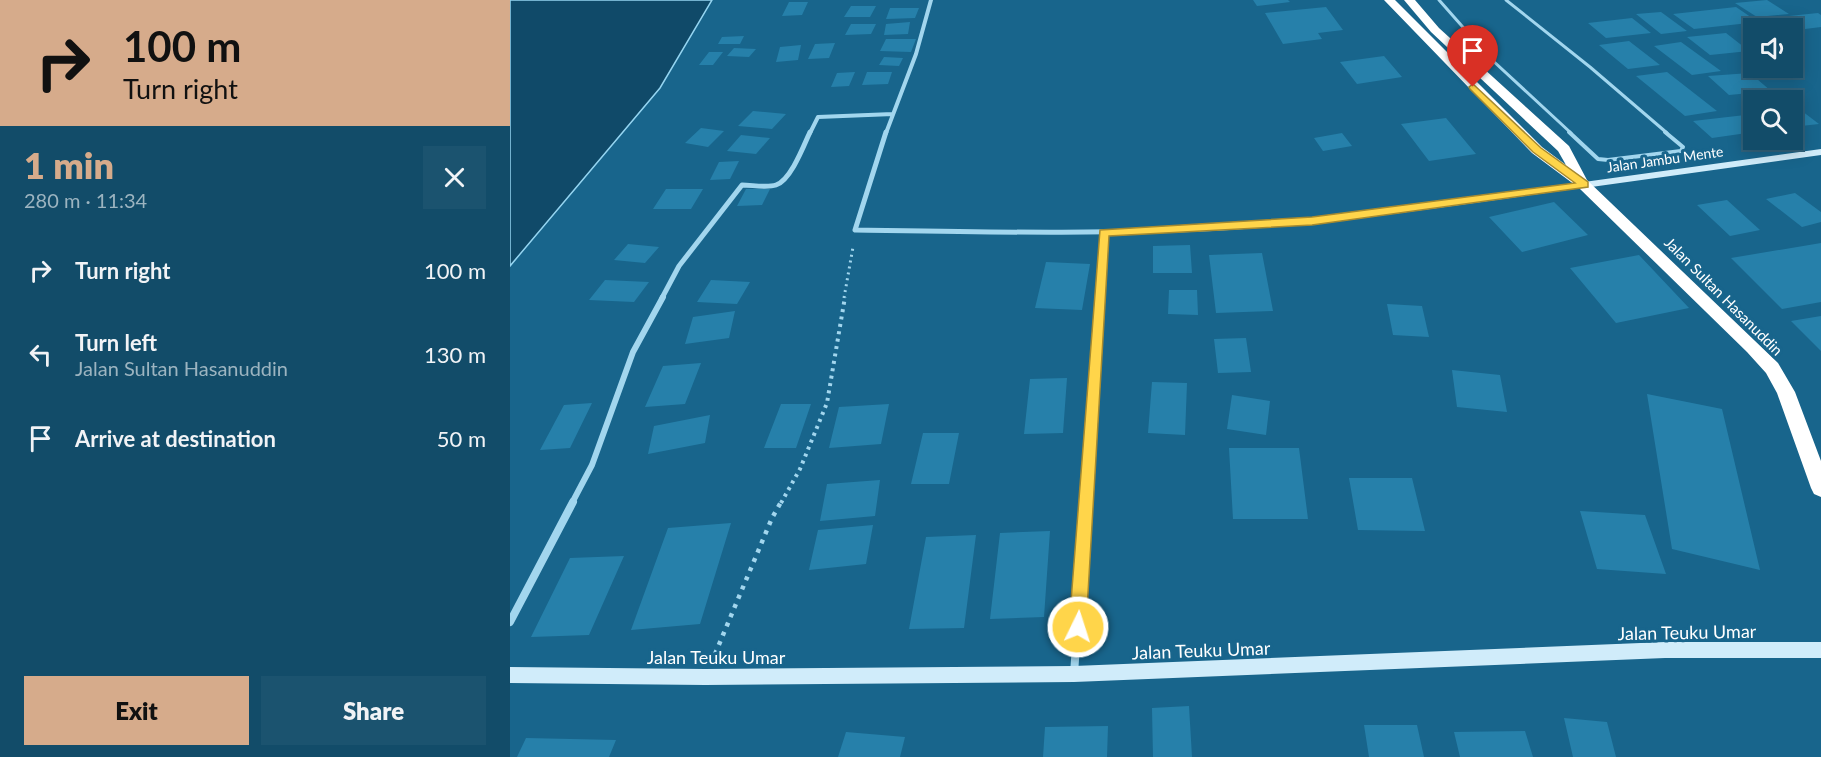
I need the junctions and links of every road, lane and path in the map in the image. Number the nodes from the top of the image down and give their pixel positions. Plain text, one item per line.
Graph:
1 (932, 0) edge
2 (1389, 0) edge
3 (1409, 0) edge
4 (1439, 0) edge
5 (1506, 0) edge
6 (1462, 53) junction
7 (1491, 59) junction
8 (893, 114) junction
9 (1821, 152) edge
10 (1584, 185) junction
11 (855, 230) junction
12 (1104, 233) junction
13 (1821, 488) edge
14 (510, 622) edge
15 (1821, 650) edge
16 (1074, 674) junction
17 (510, 675) edge
18 (705, 677) junction

1 - 8 street
2 - 10 highway, Jalan Sultan Hasanuddin
3 - 6 highway, Jalan Sultan Hasanuddin
4 - 7 lane
5 - 7 lane
6 - 7 lane
6 - 10 highway, Jalan Sultan Hasanuddin
8 - 11 street
8 - 14 street
9 - 10 main road, Jalan Jambu Mente
10 - 12 street
10 - 13 highway, Jalan Sultan Hasanuddin
11 - 12 street
11 - 18 path
12 - 16 street
15 - 16 main road, Jalan Teuku Umar
16 - 18 main road, Jalan Teuku Umar
17 - 18 main road, Jalan Teuku Umar

